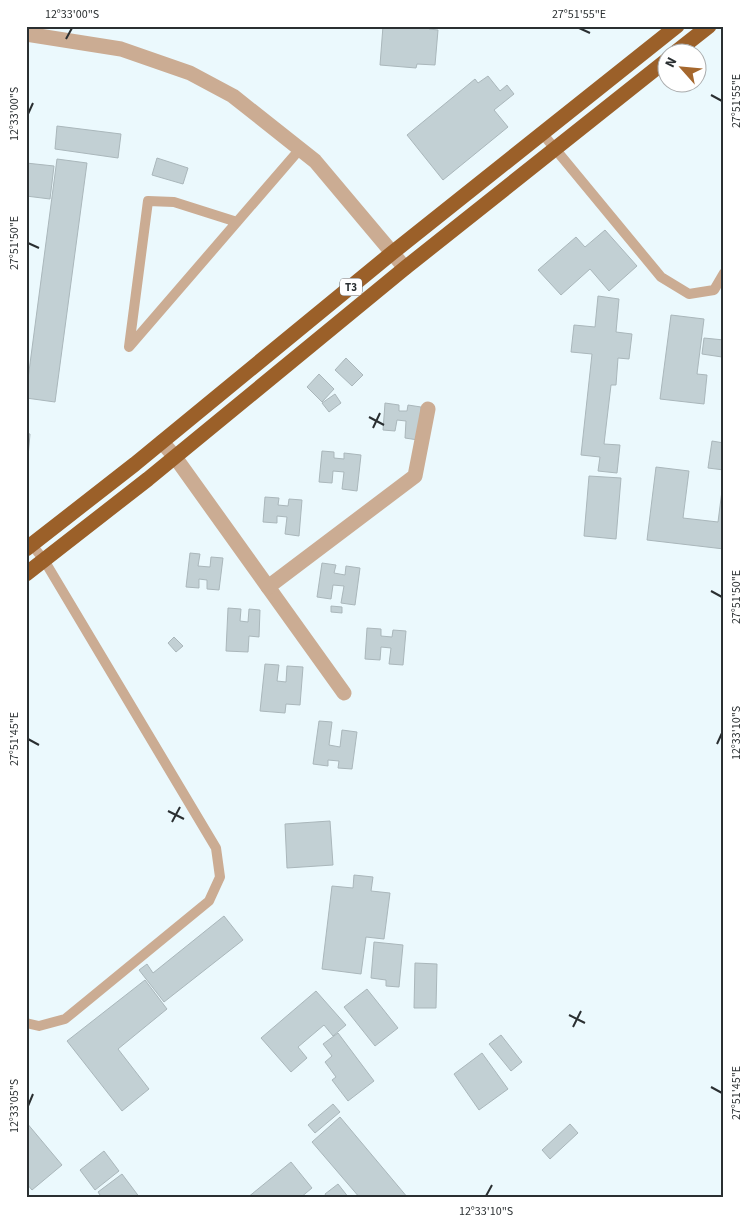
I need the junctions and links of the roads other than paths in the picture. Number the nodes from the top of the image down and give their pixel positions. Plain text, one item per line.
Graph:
1 (677, 26) edge
2 (709, 26) edge
3 (26, 34) edge
4 (689, 42) edge
5 (658, 67) edge
6 (542, 133) junction
7 (300, 149) junction
8 (554, 149) junction
9 (237, 222) junction
10 (392, 253) junction
11 (405, 268) junction
12 (724, 273) edge
13 (428, 409) dead end
14 (162, 442) junction
15 (175, 457) junction
16 (29, 547) edge
17 (44, 560) junction
18 (26, 574) edge
19 (268, 587) junction
20 (344, 692) dead end
21 (26, 1023) edge

1 - 6 highway, T3
2 - 4 highway
3 - 7 street
5 - 8 highway, T3
6 - 8 lane
6 - 10 highway, T3
7 - 9 lane
7 - 10 street
8 - 11 highway, T3
8 - 12 lane
9 - 9 lane
10 - 11 street
10 - 14 highway, T3
11 - 15 highway, T3
13 - 19 street
14 - 15 street
14 - 16 highway, T3
15 - 17 highway, T3
15 - 19 street
16 - 17 lane
17 - 18 highway, T3
17 - 21 lane
19 - 20 street

